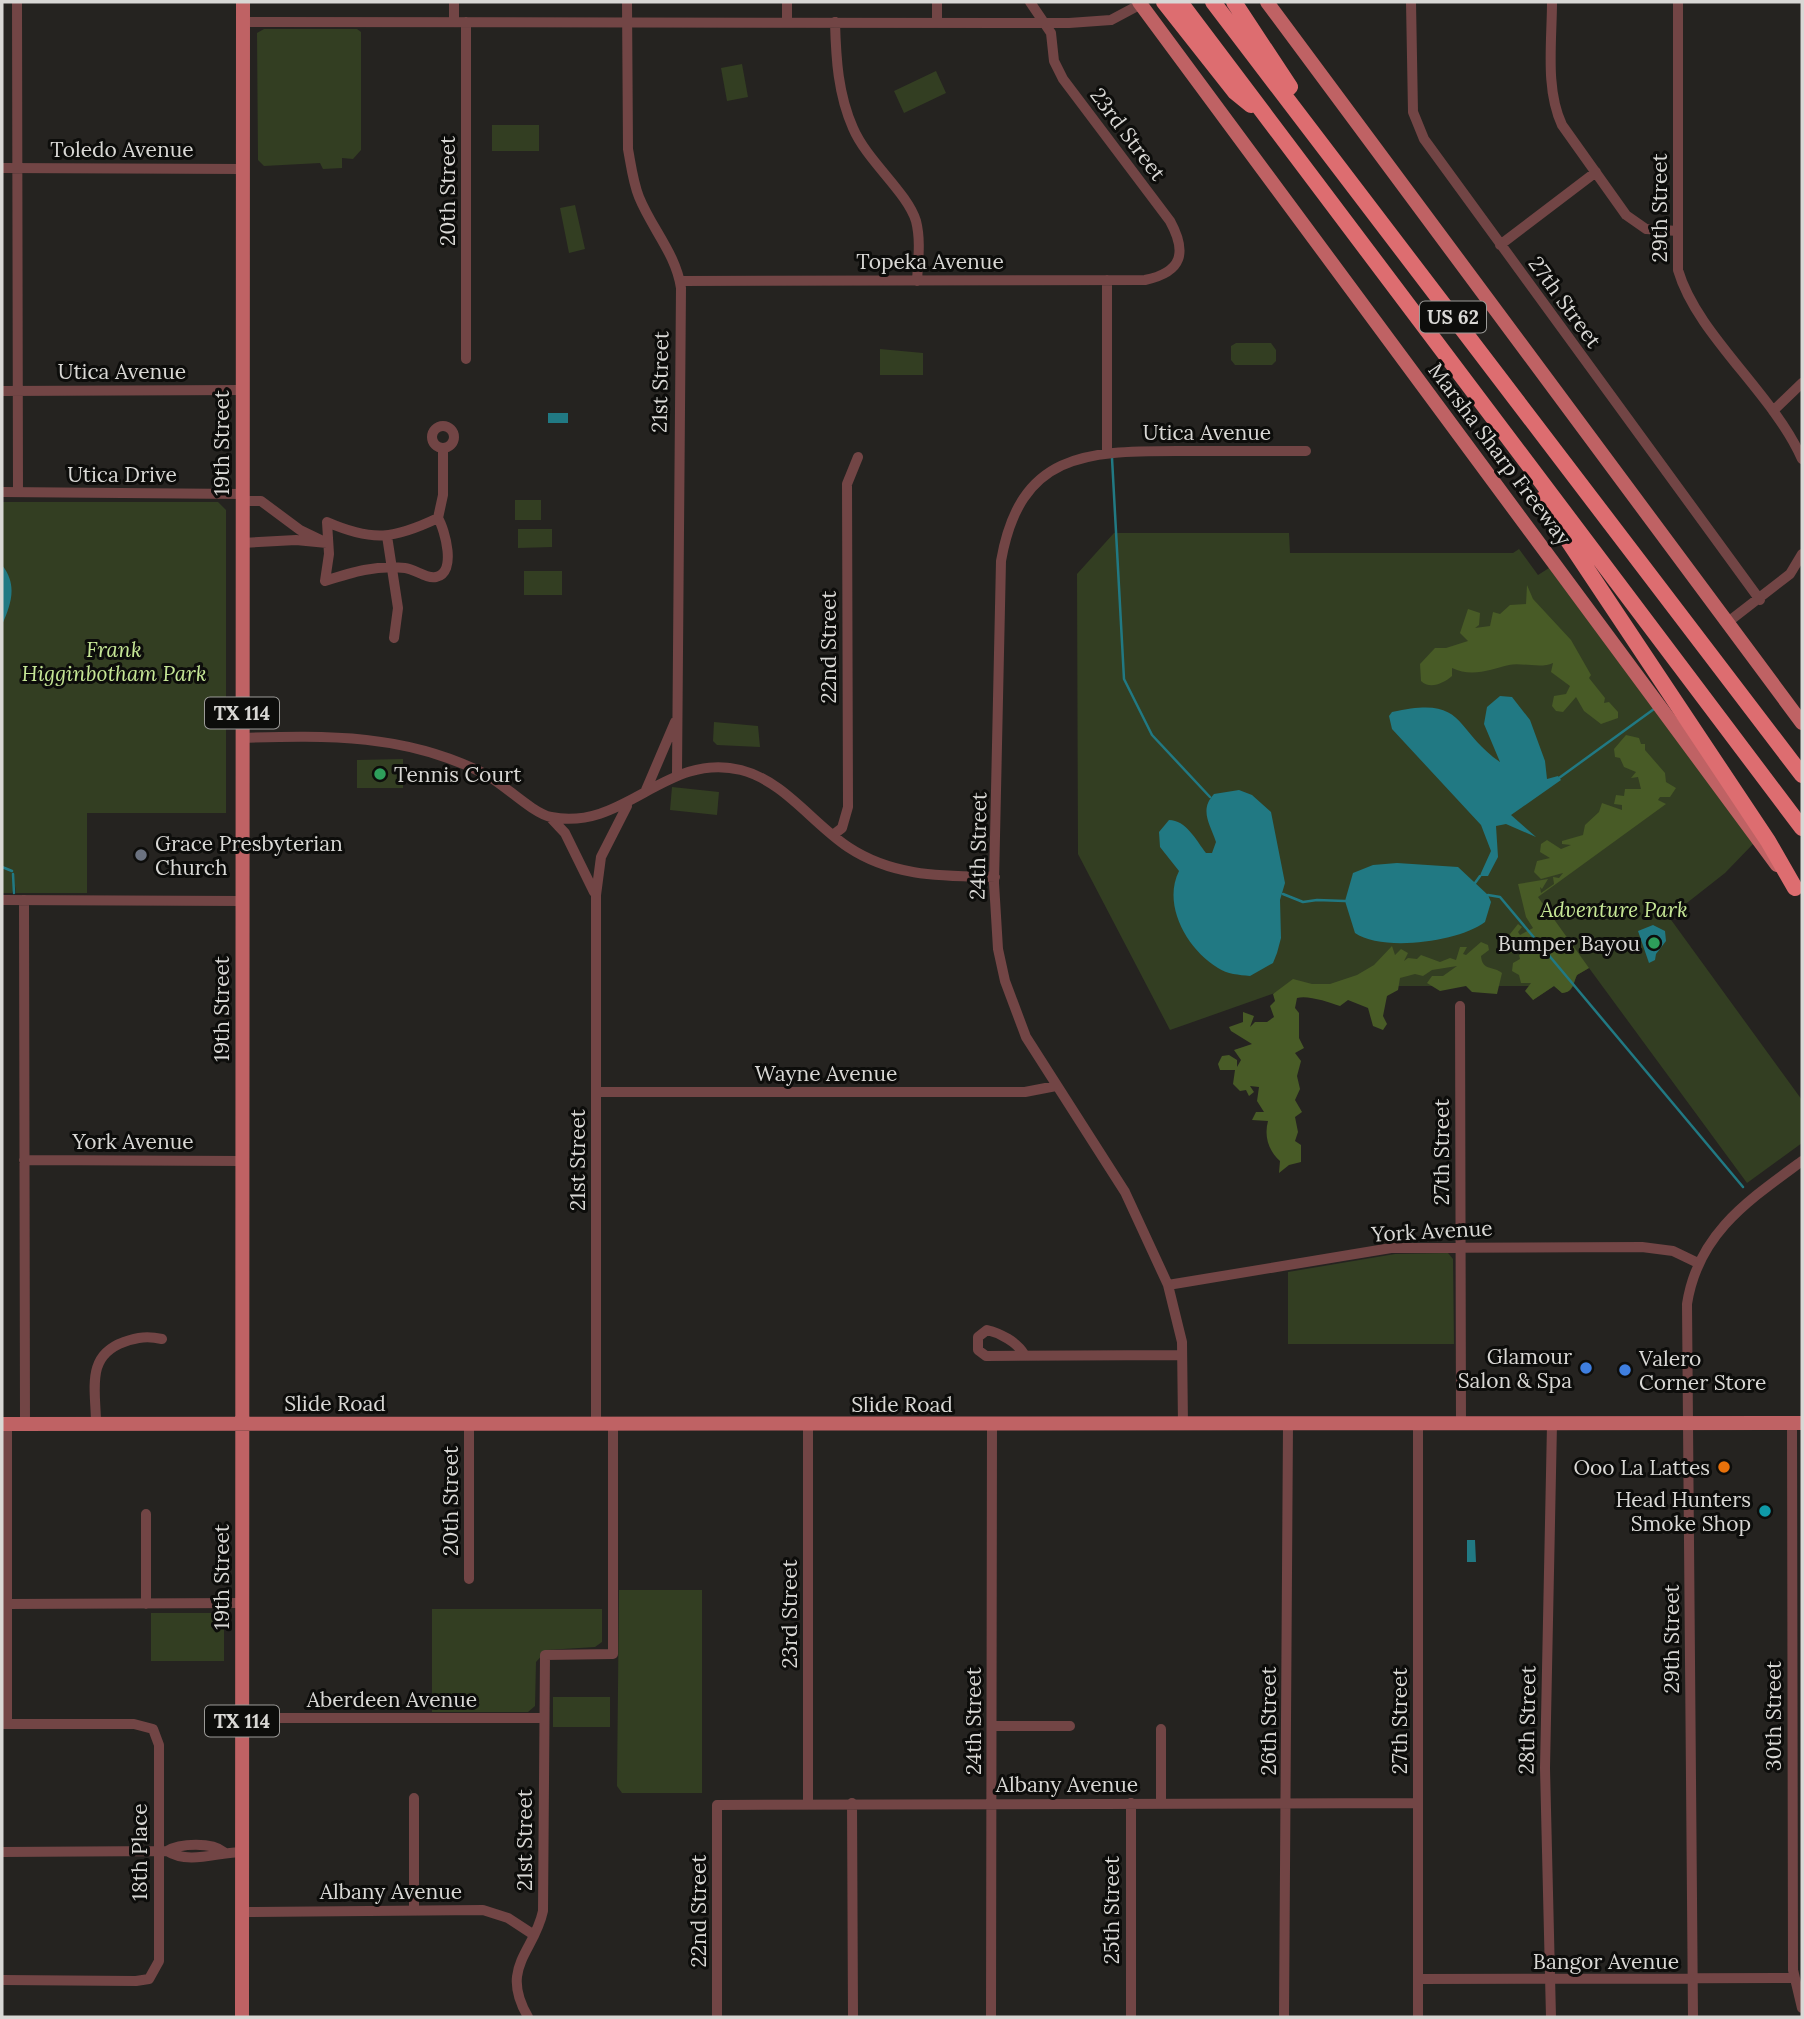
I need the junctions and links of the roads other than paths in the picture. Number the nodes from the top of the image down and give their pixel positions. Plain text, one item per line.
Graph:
1 (17, 2) edge
2 (243, 2) edge
3 (454, 2) edge
4 (627, 2) edge
5 (787, 2) edge
6 (937, 2) edge
7 (1030, 2) edge
8 (1164, 2) edge
9 (1180, 2) edge
10 (1213, 2) edge
11 (1234, 2) edge
12 (1267, 2) edge
13 (1411, 2) edge
14 (1552, 2) edge
15 (1678, 2) edge
16 (1140, 3) edge
17 (243, 22) junction
18 (460, 22) junction
19 (627, 22) junction
20 (787, 22) junction
21 (835, 22) junction
22 (937, 23) junction
23 (1045, 23) junction
24 (1275, 125) junction
25 (2, 168) edge
26 (17, 168) junction
27 (243, 169) junction
28 (1596, 172) junction
29 (1360, 195) junction
30 (1678, 232) junction
31 (1500, 245) junction
32 (1175, 265) joint
33 (680, 281) junction
34 (917, 281) junction
35 (1107, 281) junction
36 (467, 359) dead end
37 (1802, 383) edge
38 (242, 390) junction
39 (2, 391) edge
40 (18, 391) junction
41 (1773, 411) junction
42 (443, 448) dead end
43 (1107, 451) junction
44 (1306, 451) dead end
45 (859, 457) dead end
46 (1802, 459) edge
47 (1528, 466) junction
48 (2, 492) edge
49 (18, 492) junction
50 (242, 497) junction
51 (438, 518) junction
52 (387, 536) junction
53 (242, 542) junction
54 (327, 543) junction
55 (1802, 554) edge
56 (390, 567) junction
57 (1760, 600) junction
58 (1728, 622) junction
59 (394, 638) dead end
60 (679, 713) junction
61 (1802, 723) edge
62 (242, 738) junction
63 (677, 773) junction
64 (1802, 775) edge
65 (646, 790) junction
66 (631, 802) junction
67 (550, 817) junction
68 (1802, 828) edge
69 (833, 835) junction
70 (995, 877) junction
71 (1799, 893) edge
72 (596, 895) junction
73 (2, 900) edge
74 (24, 900) junction
75 (242, 901) junction
76 (1460, 1006) dead end
77 (1056, 1086) junction
78 (596, 1093) junction
79 (24, 1160) junction
80 (242, 1161) junction
81 (1802, 1161) edge
82 (1460, 1247) junction
83 (1698, 1263) junction
84 (1168, 1285) junction
85 (162, 1339) dead end
86 (1024, 1354) dead end
87 (1182, 1355) junction
88 (1797, 1423) edge
89 (5, 1424) edge
90 (25, 1424) junction
91 (96, 1424) junction
92 (242, 1424) junction
93 (469, 1424) junction
94 (596, 1424) junction
95 (613, 1424) junction
96 (1418, 1424) junction
97 (1461, 1424) junction
98 (1552, 1424) junction
99 (1686, 1424) junction
100 (808, 1425) junction
101 (992, 1425) junction
102 (1183, 1425) junction
103 (1288, 1425) junction
104 (146, 1514) dead end
105 (469, 1578) dead end
106 (1797, 1588) edge
107 (7, 1604) junction
108 (146, 1604) junction
109 (242, 1604) junction
110 (242, 1718) junction
111 (543, 1718) junction
112 (4, 1724) edge
113 (992, 1726) junction
114 (1070, 1726) dead end
115 (1161, 1729) dead end
116 (414, 1798) dead end
117 (808, 1803) junction
118 (852, 1803) junction
119 (992, 1803) junction
120 (1131, 1803) junction
121 (1161, 1803) junction
122 (1287, 1803) junction
123 (1418, 1803) junction
124 (717, 1804) joint
125 (163, 1851) junction
126 (2, 1852) edge
127 (242, 1852) junction
128 (414, 1910) junction
129 (242, 1912) junction
130 (534, 1935) junction
131 (1794, 1978) junction
132 (1418, 1979) junction
133 (2, 1980) edge
134 (1551, 1980) junction
135 (1693, 1980) junction
136 (1802, 2008) edge
137 (242, 2017) edge
138 (528, 2017) edge
139 (717, 2017) edge
140 (853, 2017) edge
141 (992, 2017) edge
142 (1130, 2017) edge
143 (1284, 2017) edge
144 (1418, 2017) edge
145 (1551, 2017) edge
146 (1693, 2017) edge

1 - 26 street
2 - 17 main road, 19th Street / TX 114
3 - 18 street, 20th Street
4 - 19 street, 21st Street
5 - 20 street
6 - 22 street
7 - 23 street
8 - 24 highway
9 - 24 highway, Marsha Sharp Freeway / US 62
10 - 29 highway, US 62
11 - 29 highway
12 - 58 main road
13 - 31 street, 27th Street
14 - 28 street
15 - 30 street, 29th Street
16 - 23 street
16 - 71 main road, Marsha Sharp Freeway
17 - 18 street
17 - 27 main road, 19th Street / TX 114
18 - 19 street
18 - 36 street, 20th Street
19 - 20 street
19 - 33 street, 21st Street
20 - 21 street
21 - 22 street
21 - 34 street
22 - 23 street
23 - 32 street, 23rd Street
24 - 47 highway, Marsha Sharp Freeway / US 62
25 - 26 street, Toledo Avenue
26 - 27 street, Toledo Avenue
26 - 40 street
27 - 38 main road, 19th Street / TX 114
28 - 30 street
28 - 31 street
29 - 64 highway, US 62
30 - 41 street, 29th Street
31 - 57 street, 27th Street
32 - 35 street, Topeka Avenue
33 - 34 street, Topeka Avenue
33 - 60 street, 21st Street
34 - 35 street, Topeka Avenue
35 - 43 street
37 - 41 street
38 - 40 street, Utica Avenue
38 - 50 main road, 19th Street / TX 114
39 - 40 street, Utica Avenue
40 - 49 street
41 - 46 street, 29th Street
42 - 51 street
43 - 44 street, Utica Avenue
43 - 70 street, 24th Street
45 - 69 street, 22nd Street
47 - 68 highway, Marsha Sharp Freeway / US 62
47 - 71 highway
48 - 49 street, Utica Drive
49 - 50 street, Utica Drive
50 - 53 main road, 19th Street / TX 114
50 - 54 street, Utica Drive
51 - 52 street
51 - 56 street
52 - 54 street
52 - 56 street
53 - 54 street
53 - 62 main road, 19th Street / TX 114
54 - 56 street
55 - 57 street
56 - 59 street
57 - 58 street
58 - 61 main road
60 - 63 street, 21st Street
60 - 65 street
62 - 67 street
62 - 75 main road, 19th Street / TX 114
63 - 65 street
63 - 69 street
65 - 66 street
66 - 67 street
66 - 72 street, 21st Street
67 - 72 street, 21st Street
69 - 70 street
70 - 77 street, 24th Street
72 - 78 street, 21st Street
73 - 74 street
74 - 75 street
74 - 79 street
75 - 80 main road, 19th Street / TX 114
76 - 82 street, 27th Street
77 - 78 street, Wayne Avenue
77 - 84 street, 24th Street
78 - 94 street, 21st Street
79 - 80 street, York Avenue
79 - 90 street
80 - 92 main road, 19th Street / TX 114
81 - 83 street, 29th Street
82 - 83 street, York Avenue
82 - 84 street, York Avenue
82 - 97 street, 27th Street
83 - 99 street, 29th Street
84 - 87 street, 24th Street
85 - 91 street
86 - 87 street
87 - 102 street, 24th Street
88 - 99 main road, Slide Road
88 - 106 street, 30th Street
89 - 90 main road, Slide Road
89 - 107 street
90 - 91 main road, Slide Road
91 - 92 main road, Slide Road
92 - 93 main road, Slide Road
92 - 109 main road, 19th Street / TX 114
93 - 94 main road, Slide Road
93 - 105 street, 20th Street
94 - 95 main road, Slide Road
95 - 100 main road, Slide Road
95 - 111 street, 21st Street
96 - 97 main road, Slide Road
96 - 103 main road, Slide Road
96 - 123 street, 27th Street
97 - 98 main road, Slide Road
98 - 99 main road, Slide Road
98 - 134 street, 28th Street
99 - 135 street, 29th Street
100 - 101 main road, Slide Road
100 - 117 street, 23rd Street
101 - 102 main road, Slide Road
101 - 113 street, 24th Street
102 - 103 main road, Slide Road
103 - 122 street, 26th Street
104 - 108 street
106 - 131 street, 30th Street
107 - 108 street
107 - 112 street
108 - 109 street
109 - 110 main road, 19th Street / TX 114
110 - 111 street, Aberdeen Avenue
110 - 127 main road, 19th Street / TX 114
111 - 130 street, 21st Street
112 - 125 street, 18th Place
113 - 114 street
113 - 119 street, 24th Street
115 - 121 street
116 - 128 street
117 - 118 street, Albany Avenue
117 - 124 street, Albany Avenue
118 - 119 street, Albany Avenue
118 - 140 street
119 - 120 street, Albany Avenue
119 - 141 street, 24th Street
120 - 121 street, Albany Avenue
120 - 142 street, 25th Street
121 - 122 street, Albany Avenue
122 - 123 street, Albany Avenue
122 - 143 street, 26th Street
123 - 132 street, 27th Street
124 - 139 street, 22nd Street
125 - 126 street
125 - 127 street
125 - 133 street, 18th Place
127 - 129 main road, 19th Street / TX 114
128 - 129 street, Albany Avenue
128 - 130 street, Albany Avenue
129 - 137 main road, 19th Street / TX 114
130 - 138 street, 21st Street
131 - 135 street, Bangor Avenue
131 - 136 street, 30th Street
132 - 134 street, Bangor Avenue
132 - 144 street, 27th Street
134 - 135 street, Bangor Avenue
134 - 145 street, 28th Street
135 - 146 street, 29th Street

